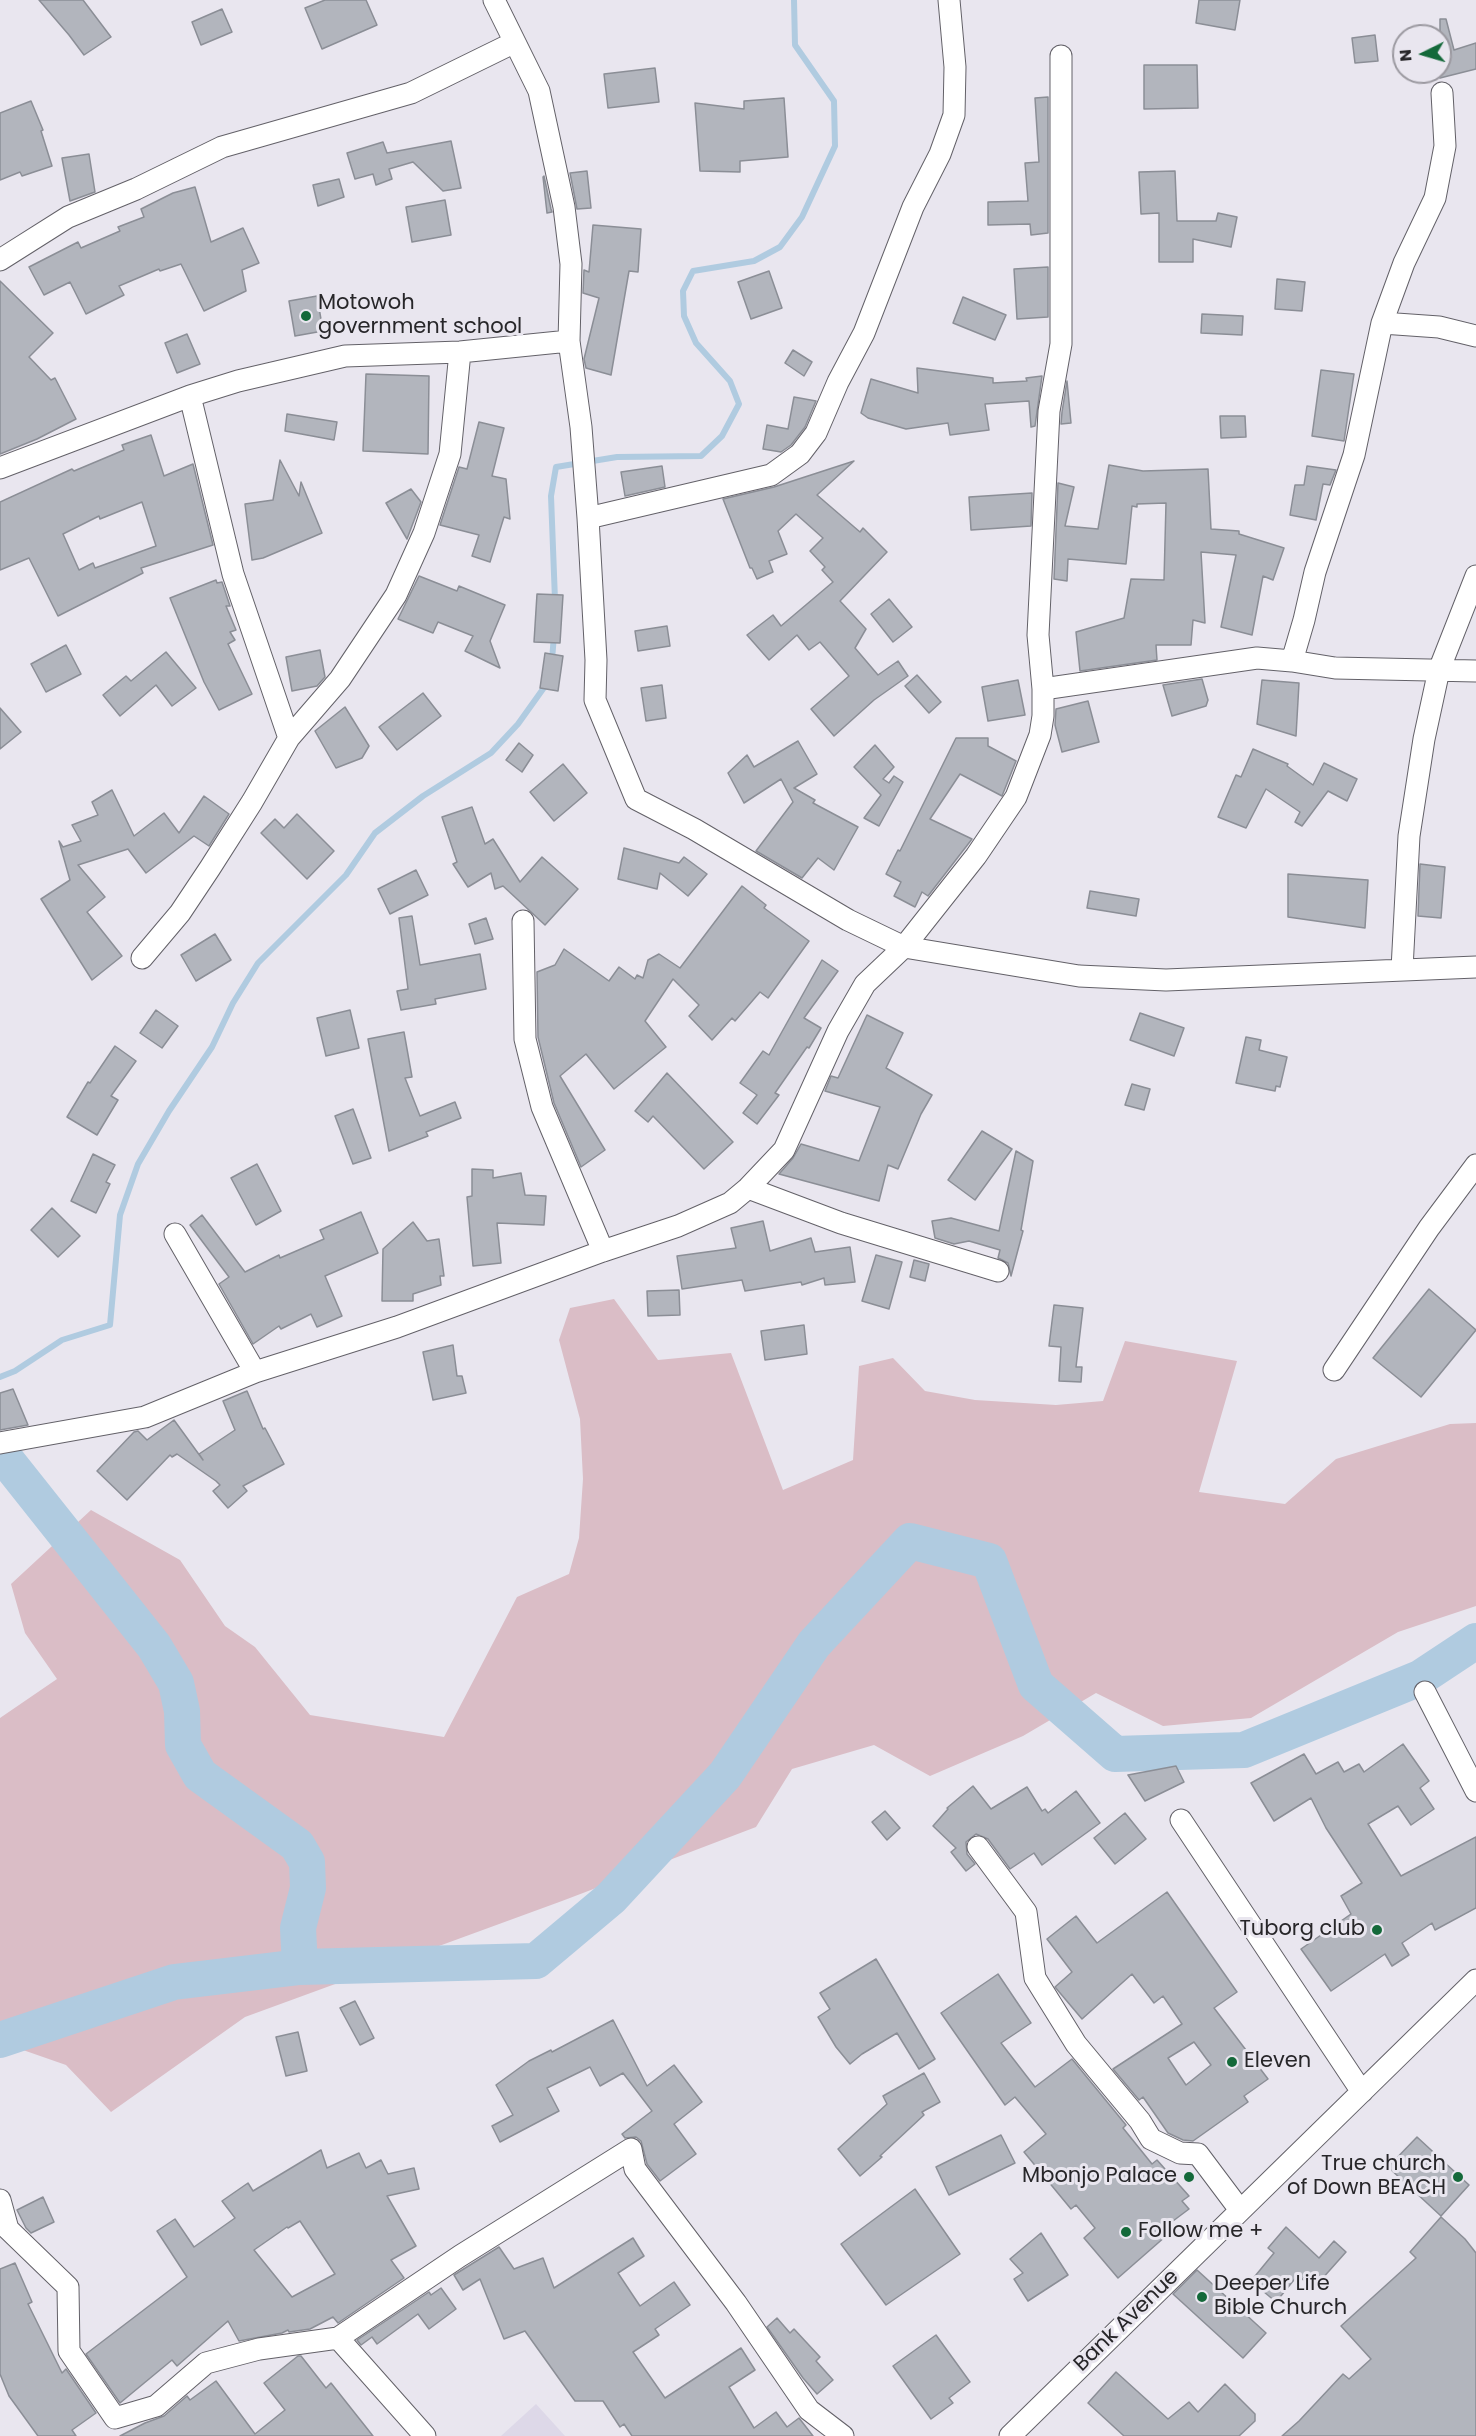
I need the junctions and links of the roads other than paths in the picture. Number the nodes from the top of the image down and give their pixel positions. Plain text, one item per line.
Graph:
1 (494, 0) edge
2 (949, 0) edge
3 (513, 43) junction
4 (1061, 56) dead end
5 (1442, 93) dead end
6 (0, 260) edge
7 (1382, 323) junction
8 (1476, 336) edge
9 (569, 341) junction
10 (460, 352) junction
11 (190, 396) junction
12 (0, 468) edge
13 (588, 518) junction
14 (1476, 576) edge
15 (1292, 660) junction
16 (1440, 670) junction
17 (1476, 671) edge
18 (1043, 689) junction
19 (289, 738) junction
20 (523, 921) dead end
21 (904, 947) junction
22 (142, 958) dead end
23 (1476, 967) edge
24 (1402, 969) junction
25 (1476, 1165) edge
26 (748, 1188) junction
27 (175, 1234) dead end
28 (603, 1251) junction
29 (998, 1270) dead end
30 (1334, 1370) dead end
31 (255, 1372) junction
32 (2, 1443) edge
33 (1425, 1692) dead end
34 (1476, 1791) edge
35 (1181, 1820) dead end
36 (978, 1847) dead end
37 (1476, 1980) edge
38 (1362, 2091) junction
39 (0, 2200) edge
40 (1240, 2210) junction
41 (338, 2338) junction
42 (1017, 2433) edge
43 (425, 2436) edge
44 (843, 2436) edge

1 - 3 street
2 - 13 street
3 - 6 street
3 - 9 street
4 - 18 street
5 - 7 street
7 - 8 street
7 - 15 street
9 - 10 street
9 - 13 street
10 - 11 street
10 - 19 street
11 - 12 street
11 - 19 street
13 - 21 street
14 - 16 street
15 - 16 street
15 - 18 street
16 - 17 street
16 - 24 street
18 - 21 street
19 - 22 street
20 - 28 street
21 - 24 street
21 - 26 street
23 - 24 street
25 - 30 street
26 - 28 street
26 - 29 street
27 - 31 street
28 - 31 street
31 - 32 street
33 - 34 street
35 - 38 street
36 - 40 street
37 - 38 street, Bank Avenue
38 - 40 street, Bank Avenue
39 - 41 street
40 - 42 street, Bank Avenue
41 - 43 street
41 - 44 street

